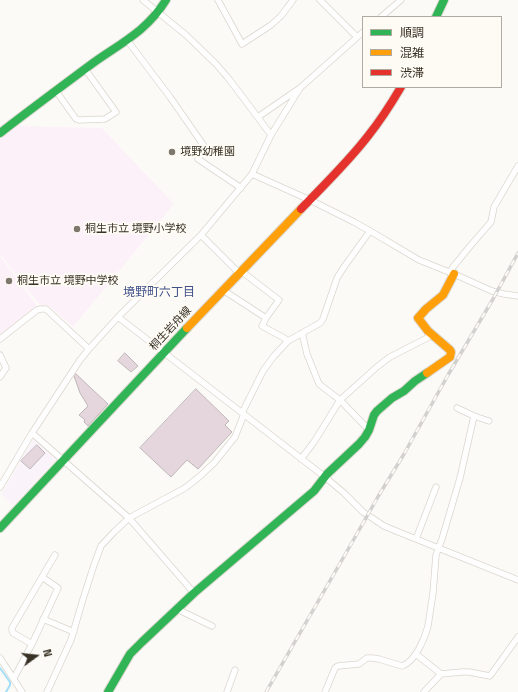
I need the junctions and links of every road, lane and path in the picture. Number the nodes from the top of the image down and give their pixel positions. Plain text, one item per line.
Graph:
1 (144, 0) edge
2 (166, 0) edge
3 (218, 0) edge
4 (293, 0) edge
5 (320, 0) edge
6 (401, 0) edge
7 (444, 0) edge
8 (158, 12) junction
9 (382, 16) edge
10 (436, 16) edge
11 (362, 33) edge
12 (357, 37) junction
13 (127, 40) junction
14 (85, 69) junction
15 (300, 88) junction
16 (400, 88) edge
17 (56, 90) junction
18 (258, 117) junction
19 (0, 133) edge
20 (271, 135) junction
21 (518, 166) edge
22 (252, 174) junction
23 (241, 188) junction
24 (310, 200) junction
25 (370, 230) junction
26 (201, 235) junction
27 (240, 272) junction
28 (452, 274) junction
29 (223, 290) junction
30 (518, 296) edge
31 (118, 317) junction
32 (266, 318) junction
33 (302, 333) junction
34 (430, 334) junction
35 (0, 340) edge
36 (288, 341) junction
37 (90, 348) junction
38 (165, 352) junction
39 (0, 355) edge
40 (0, 377) edge
41 (340, 400) junction
42 (457, 408) dead end
43 (243, 414) junction
44 (474, 416) junction
45 (489, 421) dead end
46 (369, 430) junction
47 (32, 433) junction
48 (301, 459) junction
49 (64, 460) junction
50 (0, 474) edge
51 (325, 477) junction
52 (6, 478) junction
53 (436, 487) dead end
54 (0, 488) edge
55 (129, 518) junction
56 (0, 528) edge
57 (416, 539) junction
58 (438, 548) junction
59 (55, 555) dead end
60 (42, 577) junction
61 (518, 580) edge
62 (194, 593) junction
63 (177, 609) junction
64 (43, 619) junction
65 (212, 626) dead end
66 (74, 632) junction
67 (518, 637) edge
68 (32, 644) junction
69 (416, 654) junction
70 (0, 658) edge
71 (235, 670) dead end
72 (440, 674) junction
73 (14, 678) junction
74 (22, 692) edge
75 (47, 692) edge
76 (108, 692) edge
77 (227, 692) edge
78 (325, 692) edge
79 (424, 692) edge

1 - 8 street
2 - 8 street
3 - 4 street
5 - 12 street
6 - 9 street
7 - 10 street
8 - 13 street
8 - 18 street
11 - 12 street
12 - 15 street
13 - 14 street
13 - 23 street
14 - 17 street
14 - 17 street
15 - 18 street
15 - 20 street
16 - 24 street, 桐生岩舟線
17 - 19 street
18 - 20 street
20 - 22 street
21 - 28 street
22 - 23 street
22 - 24 street
23 - 26 street
24 - 25 street
24 - 27 street, 桐生岩舟線
25 - 28 street
25 - 33 street
26 - 27 street
26 - 31 street
27 - 29 street, 桐生岩舟線
27 - 32 street
28 - 30 street
28 - 34 street
29 - 32 street
29 - 38 street, 桐生岩舟線
31 - 37 street
31 - 38 street
32 - 36 street
33 - 36 street
33 - 41 street
34 - 41 street
34 - 46 street
35 - 37 street
36 - 43 street
37 - 47 street
38 - 43 street
38 - 49 street, 桐生岩舟線
39 - 40 street
41 - 46 street
41 - 48 street
42 - 44 street
43 - 48 street
43 - 55 street
44 - 45 street
44 - 58 street
46 - 51 street
47 - 49 street
47 - 52 street
48 - 51 street
49 - 55 street
49 - 56 street, 桐生岩舟線
50 - 52 street
51 - 57 street
51 - 62 street
52 - 54 street
53 - 57 street
55 - 62 street
55 - 66 street
57 - 58 street
58 - 61 street
58 - 69 street
59 - 60 street
60 - 64 street
60 - 68 street
62 - 63 street
63 - 65 street
63 - 76 street
64 - 66 street
64 - 68 street
66 - 75 street
67 - 72 street
68 - 73 street
69 - 72 street
69 - 78 street
70 - 73 street
71 - 77 street
72 - 79 street
73 - 74 street

